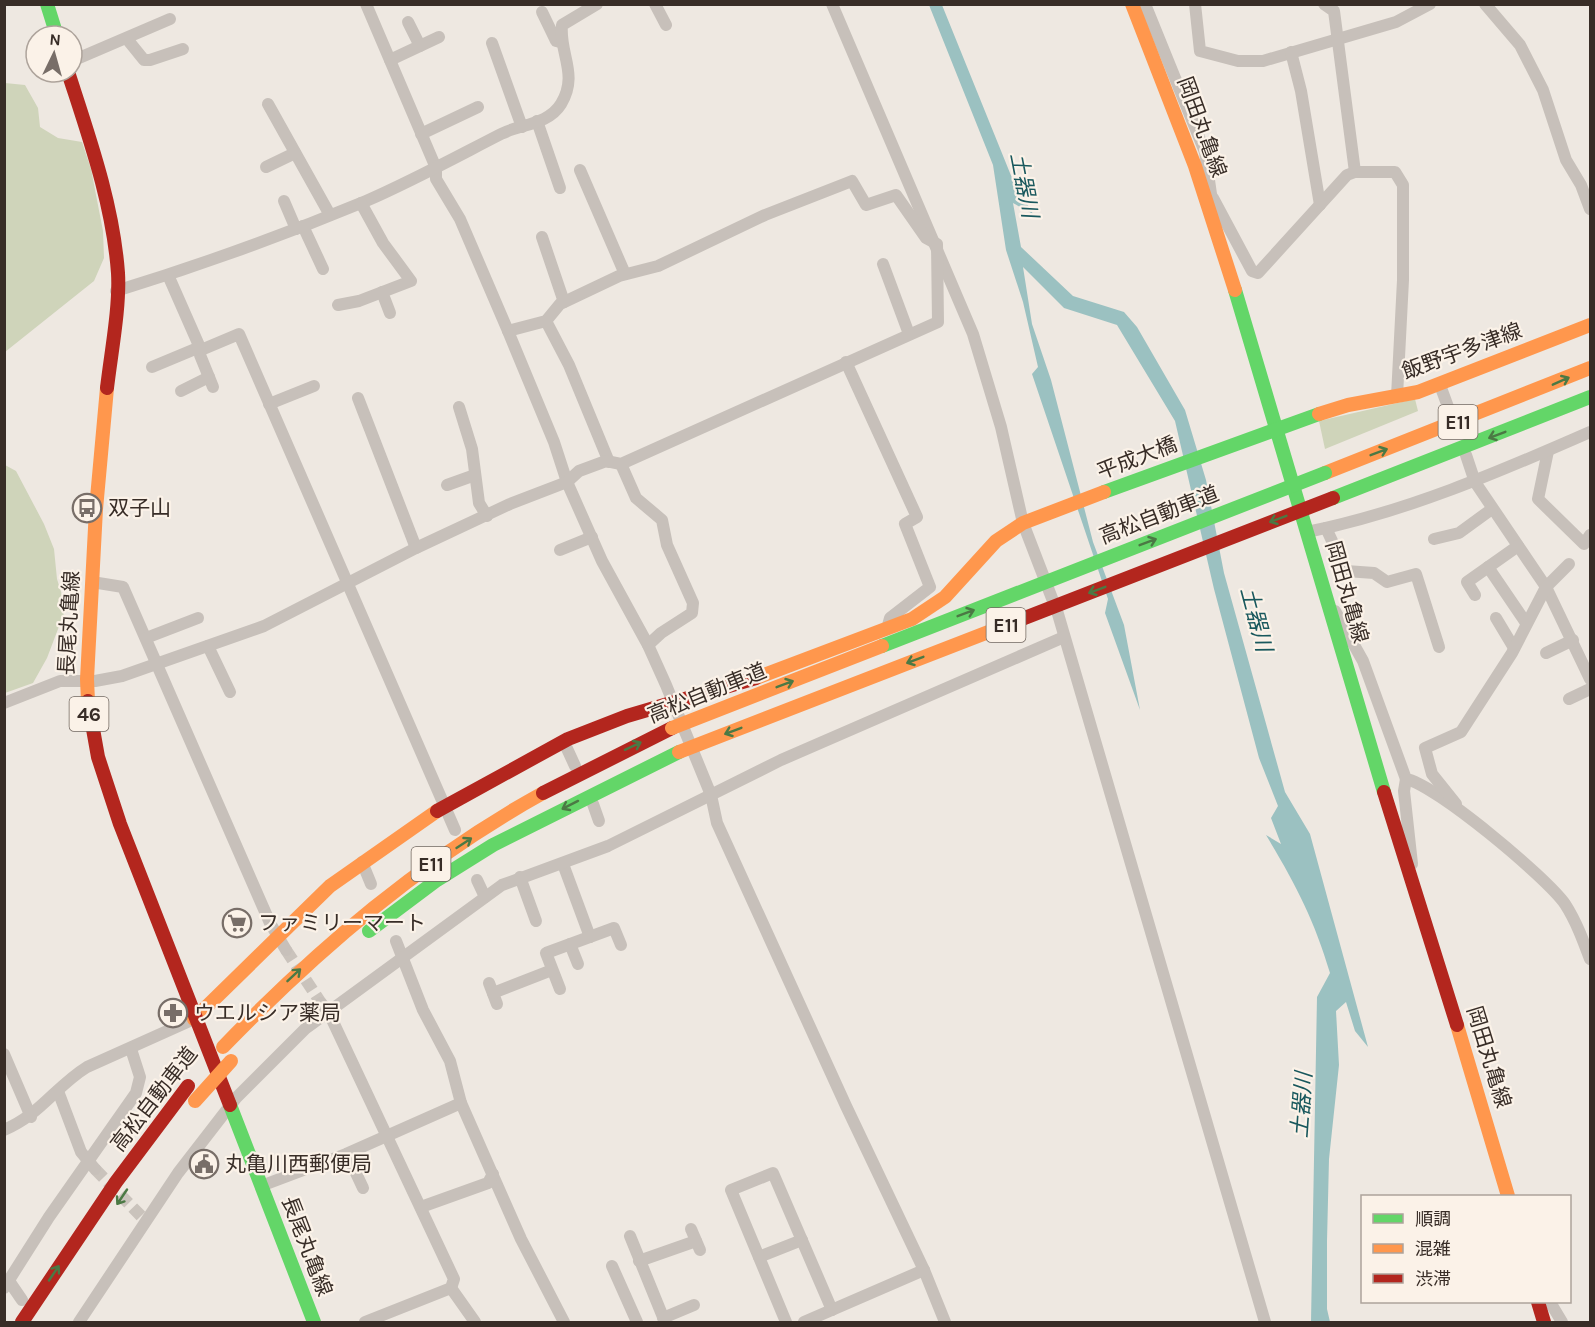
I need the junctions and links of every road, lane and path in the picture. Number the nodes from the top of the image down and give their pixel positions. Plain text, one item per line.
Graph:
1 (47, 4) edge
2 (366, 4) edge
3 (597, 4) edge
4 (654, 4) edge
5 (832, 4) edge
6 (1132, 4) edge
7 (1145, 4) edge
8 (1195, 4) edge
9 (1324, 4) edge
10 (1430, 4) edge
11 (1485, 4) edge
12 (542, 12) dead end
13 (170, 19) dead end
14 (408, 22) dead end
15 (53, 24) edge
16 (666, 25) dead end
17 (439, 37) dead end
18 (127, 39) junction
19 (1339, 39) junction
20 (560, 42) junction
21 (492, 43) dead end
22 (420, 46) junction
23 (183, 49) dead end
24 (1291, 52) junction
25 (84, 56) edge
26 (390, 60) junction
27 (72, 84) edge
28 (268, 105) dead end
29 (478, 107) dead end
30 (537, 121) junction
31 (522, 127) junction
32 (421, 134) junction
33 (295, 153) junction
34 (266, 167) dead end
35 (436, 168) junction
36 (580, 170) dead end
37 (1355, 172) junction
38 (560, 188) dead end
39 (1208, 194) junction
40 (284, 201) dead end
41 (361, 203) junction
42 (1320, 205) junction
43 (1590, 209) edge
44 (330, 215) junction
45 (299, 228) junction
46 (542, 237) dead end
47 (937, 244) junction
48 (883, 264) dead end
49 (323, 269) dead end
50 (625, 274) junction
51 (168, 275) junction
52 (116, 291) junction
53 (382, 292) junction
54 (564, 302) junction
55 (338, 304) dead end
56 (390, 313) dead end
57 (546, 321) junction
58 (1590, 325) edge
59 (508, 331) junction
60 (909, 334) junction
61 (201, 348) junction
62 (846, 362) junction
63 (152, 367) dead end
64 (1590, 368) edge
65 (1440, 385) junction
66 (314, 386) dead end
67 (181, 391) dead end
68 (1397, 396) junction
69 (1590, 397) edge
70 (358, 398) dead end
71 (270, 405) junction
72 (459, 407) dead end
73 (1451, 415) dead end
74 (1275, 428) junction
75 (1590, 432) edge
76 (1258, 435) joint
77 (1548, 451) junction
78 (1466, 455) dead end
79 (615, 463) junction
80 (475, 475) junction
81 (567, 482) junction
82 (1475, 482) junction
83 (447, 485) dead end
84 (1492, 509) junction
85 (487, 516) junction
86 (1027, 522) junction
87 (1326, 528) junction
88 (1307, 532) junction
89 (1590, 535) edge
90 (592, 537) junction
91 (1434, 539) dead end
92 (1518, 546) junction
93 (416, 548) junction
94 (560, 550) dead end
95 (1569, 564) dead end
96 (1488, 567) junction
97 (92, 582) junction
98 (347, 582) junction
99 (1546, 587) junction
100 (1475, 595) dead end
101 (1328, 604) junction
102 (198, 618) dead end
103 (1496, 618) dead end
104 (1526, 623) junction
105 (887, 629) junction
106 (1064, 637) junction
107 (146, 638) junction
108 (1573, 640) junction
109 (648, 645) junction
110 (208, 646) junction
111 (1439, 647) dead end
112 (1514, 648) junction
113 (1546, 653) dead end
114 (157, 665) junction
115 (87, 679) junction
116 (1590, 679) edge
117 (1590, 689) edge
118 (230, 692) dead end
119 (1569, 699) dead end
120 (4, 703) edge
121 (673, 705) junction
122 (564, 742) junction
123 (575, 765) dead end
124 (1406, 779) junction
125 (711, 795) junction
126 (593, 804) dead end
127 (444, 807) junction
128 (1468, 819) junction
129 (599, 821) dead end
130 (454, 830) dead end
131 (362, 862) junction
132 (563, 864) junction
133 (519, 877) junction
134 (477, 880) dead end
135 (371, 884) dead end
136 (1415, 895) junction
137 (485, 897) junction
138 (536, 921) dead end
139 (277, 936) junction
140 (590, 937) junction
141 (396, 941) dead end
142 (570, 944) junction
143 (621, 945) dead end
144 (286, 950) tunnel mouth
145 (404, 957) junction
146 (1590, 959) edge
147 (578, 964) dead end
148 (552, 970) junction
149 (560, 989) dead end
150 (493, 993) dead end
151 (325, 1007) junction
152 (194, 1019) junction
153 (253, 1038) dead end
154 (131, 1049) junction
155 (4, 1054) edge
156 (234, 1057) dead end
157 (58, 1091) junction
158 (461, 1103) junction
159 (192, 1105) dead end
160 (230, 1107) junction
161 (32, 1117) junction
162 (4, 1130) edge
163 (386, 1137) junction
164 (156, 1152) dead end
165 (347, 1154) junction
166 (91, 1165) junction
167 (493, 1174) junction
168 (261, 1186) junction
169 (363, 1188) dead end
170 (1507, 1195) edge
171 (421, 1208) junction
172 (630, 1236) dead end
173 (696, 1240) dead end
174 (802, 1240) junction
175 (759, 1257) junction
176 (639, 1261) junction
177 (612, 1266) dead end
178 (924, 1270) junction
179 (7, 1284) edge
180 (450, 1288) junction
181 (22, 1300) dead end
182 (1538, 1303) edge
183 (1551, 1303) edge
184 (694, 1305) dead end
185 (831, 1310) junction
186 (664, 1320) edge
187 (22, 1323) edge
188 (39, 1323) edge
189 (79, 1323) edge
190 (314, 1323) edge
191 (365, 1323) edge
192 (475, 1323) edge
193 (564, 1323) edge
194 (637, 1323) edge
195 (786, 1323) edge
196 (804, 1323) edge
197 (945, 1323) edge
198 (1265, 1323) edge
199 (1544, 1323) edge
200 (1562, 1323) edge

1 - 15 main road
2 - 26 street
3 - 20 street
4 - 16 street
5 - 47 street
6 - 39 main road, 岡田丸亀線
7 - 39 street
8 - 24 street
9 - 19 street
10 - 19 street
11 - 43 street
12 - 20 street
13 - 18 street
14 - 22 street
17 - 22 street
18 - 23 street
18 - 25 street
19 - 24 street
19 - 37 street
20 - 30 street
21 - 31 street
22 - 26 street
24 - 42 street
26 - 32 street
27 - 52 main road, 長尾丸亀線 / 46
28 - 33 street
29 - 32 street
30 - 31 street
30 - 38 street
31 - 35 street
32 - 35 street
33 - 34 street
33 - 44 street
35 - 41 street
35 - 59 street
36 - 50 street
37 - 42 street
37 - 68 street
39 - 42 street
39 - 74 main road, 岡田丸亀線
40 - 45 street
41 - 44 street
41 - 53 street
44 - 45 street
45 - 49 street
45 - 51 street
46 - 54 street
47 - 50 street
47 - 60 street
47 - 86 street
48 - 60 street
50 - 54 street
51 - 52 street
51 - 61 street
52 - 97 main road, 長尾丸亀線 / 46
53 - 55 street
53 - 56 street
54 - 57 street
57 - 59 street
57 - 79 street
58 - 65 main road, 飯野宇多津線
59 - 81 street
60 - 62 street
61 - 63 street
61 - 67 street
61 - 71 street
62 - 79 street
62 - 105 street
187 -> 64 main road, 高松自動車道 / E11, bridge
65 - 68 main road, 飯野宇多津線
65 - 73 street
66 - 71 street
68 - 74 main road, 飯野宇多津線
69 -> 153 main road, 高松自動車道 / E11, bridge
70 - 93 street
71 - 98 street
72 - 80 street
74 - 76 main road, 飯野宇多津線
74 - 88 main road, 岡田丸亀線
75 - 77 street
76 - 86 main road, 平成大橋
77 - 82 street
77 - 89 street
78 - 82 street
79 - 81 street
79 - 109 street
80 - 83 street
80 - 85 street
81 - 85 street
81 - 90 street
82 - 84 street
82 - 87 street
84 - 91 street
84 - 92 street
85 - 93 street
86 - 105 main road, 平成大橋
86 - 106 street
87 - 88 street
87 - 111 street
88 - 101 main road, 岡田丸亀線
90 - 94 street
90 - 109 street
92 - 96 street
92 - 99 street
93 - 98 street
95 - 99 street
96 - 100 street
96 - 104 street
97 - 107 street
97 - 115 main road, 長尾丸亀線 / 46
98 - 110 street
98 - 127 street
99 - 104 street
99 - 108 street
101 - 124 street
101 - 136 main road, 岡田丸亀線
102 - 107 street
103 - 112 street
104 - 112 street
105 - 121 main road, 平成大橋
106 - 125 street
106 - 198 street
107 - 114 street
108 - 113 street
108 - 116 street
109 - 121 street
110 - 114 street
110 - 118 street
112 - 128 street
114 - 115 street
114 - 139 street
115 - 120 street
115 - 152 main road, 長尾丸亀線 / 46
117 - 119 street
121 - 122 main road, 平成大橋
121 - 125 street
122 - 123 street
122 - 127 main road, 平成大橋
124 - 128 street
124 - 136 street
125 - 132 street
125 - 178 street
126 - 129 street
127 - 130 street
127 - 131 main road, 平成大橋
128 - 146 street
131 - 135 street
131 - 139 main road, 平成大橋
132 - 133 street
132 - 140 street
133 - 137 street
133 - 138 street
134 - 137 street
136 - 170 main road, 岡田丸亀線
137 - 145 street
139 - 144 street
139 - 152 main road, 平成大橋
140 - 142 street
140 - 143 street
141 - 145 street
142 - 147 street
142 - 148 street
145 - 151 street
145 - 158 street
148 - 149 street
148 - 150 street
151 - 160 street
151 - 163 street
152 - 154 street
152 - 160 main road, 長尾丸亀線 / 46
154 - 157 street
154 - 166 street
155 - 161 street
156 - 159 main road, 高松自動車道, bridge
157 - 161 street
157 - 166 street
158 - 163 street
158 - 167 street
160 - 168 main road, 長尾丸亀線 / 46
160 - 189 street
161 - 162 street
163 - 165 street
163 - 171 street
164 -> 188 main road, 高松自動車道
165 - 168 street
165 - 169 street
166 - 179 street
167 - 171 street
167 - 193 street
168 - 190 main road, 長尾丸亀線 / 46
171 - 180 street
172 - 176 street
173 - 176 street
174 - 175 street
174 - 175 street
174 - 185 street
175 - 195 street
176 - 186 street
177 - 194 street
178 - 185 street
178 - 197 street
179 - 181 street
180 - 191 street
180 - 192 street
182 - 199 main road
183 - 200 street
184 - 186 street
185 - 196 street

